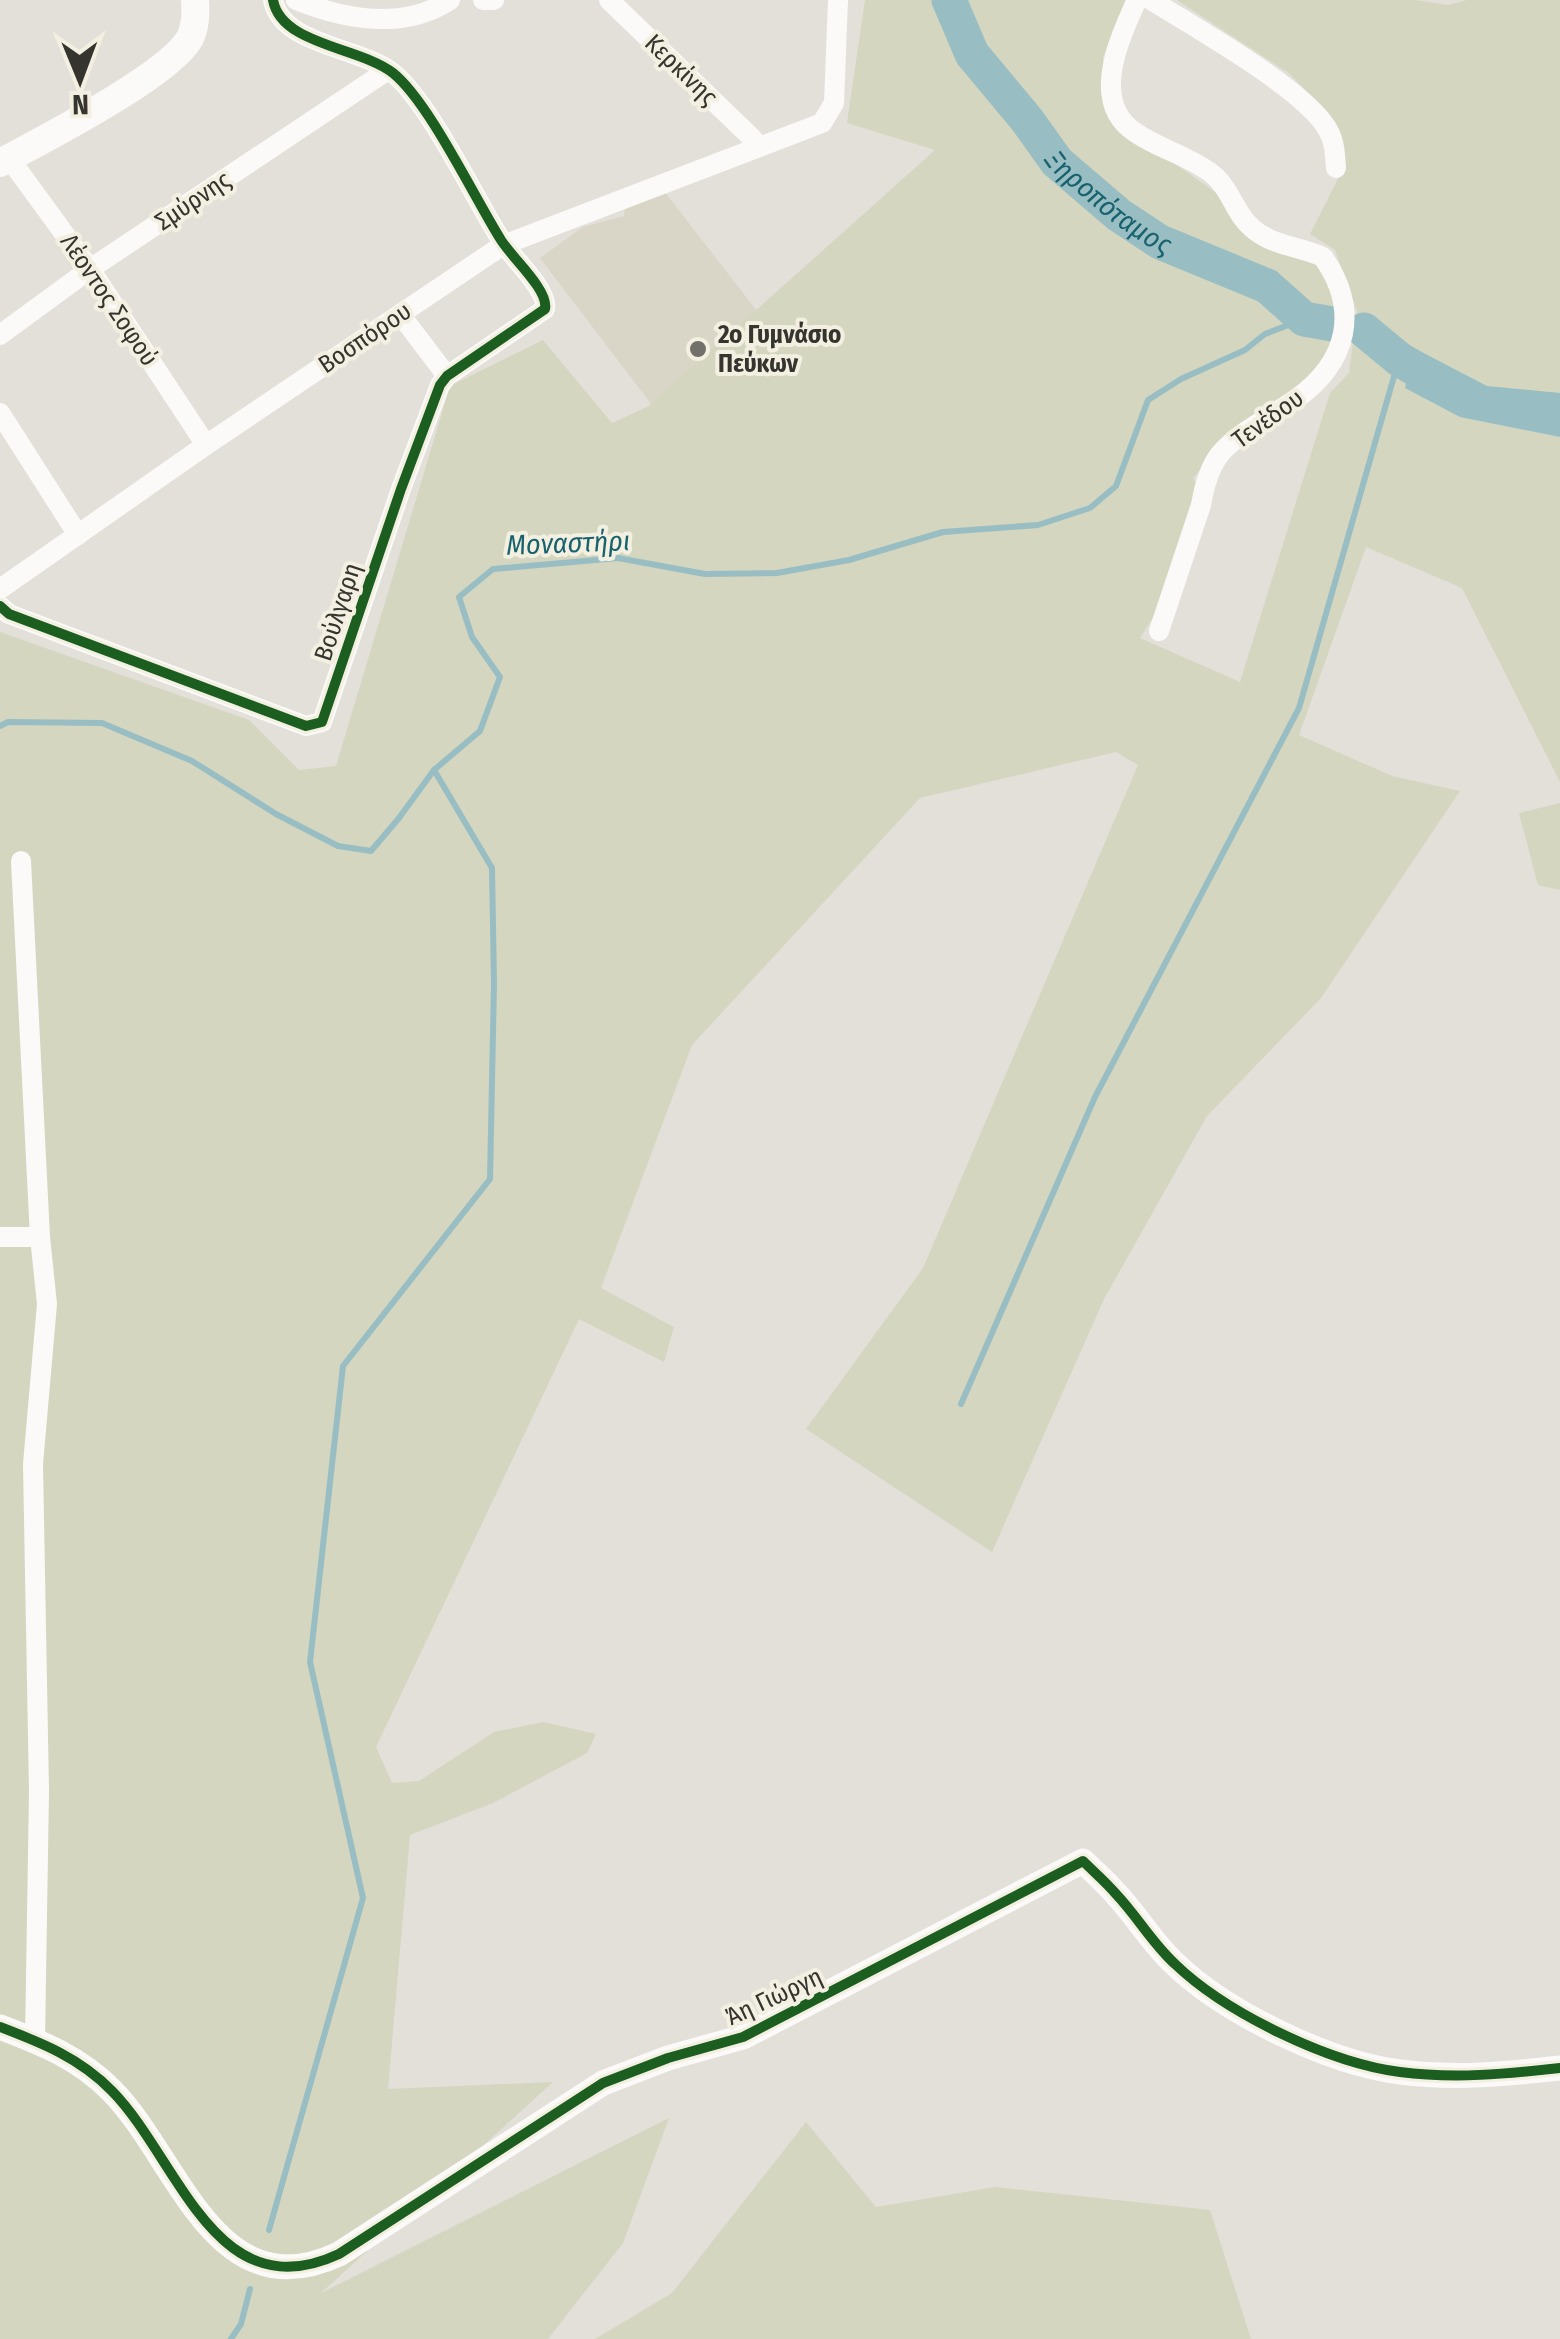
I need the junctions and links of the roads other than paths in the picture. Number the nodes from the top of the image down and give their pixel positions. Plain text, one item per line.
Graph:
1 (194, 0) edge
2 (273, 0) edge
3 (296, 0) edge
4 (450, 0) edge
5 (483, 0) edge
6 (494, 0) edge
7 (609, 0) edge
8 (838, 0) edge
9 (1136, 0) edge
10 (1151, 0) edge
11 (388, 70) junction
12 (757, 143) junction
13 (5, 160) edge
14 (1336, 168) dead end
15 (503, 245) junction
16 (90, 270) junction
17 (400, 314) junction
18 (0, 336) edge
19 (447, 376) junction
20 (0, 412) edge
21 (206, 445) junction
22 (78, 535) junction
23 (0, 589) edge
24 (0, 606) edge
25 (1159, 632) dead end
26 (21, 860) dead end
27 (0, 1237) edge
28 (40, 1238) junction
29 (0, 2027) edge
30 (35, 2040) junction
31 (1560, 2068) edge

1 - 13 main road
2 - 11 street
3 - 4 street
5 - 6 street
7 - 12 street, Κερκίνης
8 - 12 street, Βοσπόρου
9 - 25 street, Τενέδου
10 - 14 street
11 - 15 street
11 - 16 street, Σμύρνης
12 - 15 street, Βοσπόρου
13 - 16 street, Λέοντος Σοφού
15 - 17 street, Βοσπόρου
15 - 19 street
16 - 18 street, Σμύρνης
16 - 21 street, Λέοντος Σοφού
17 - 19 street
17 - 21 street, Βοσπόρου
19 - 24 street, Βούλγαρη
20 - 22 street
21 - 22 street, Βοσπόρου
22 - 23 street, Βοσπόρου
26 - 28 street
27 - 28 street
28 - 30 street
29 - 30 street, Άη Γιώργη
30 - 31 street, Άη Γιώργη

